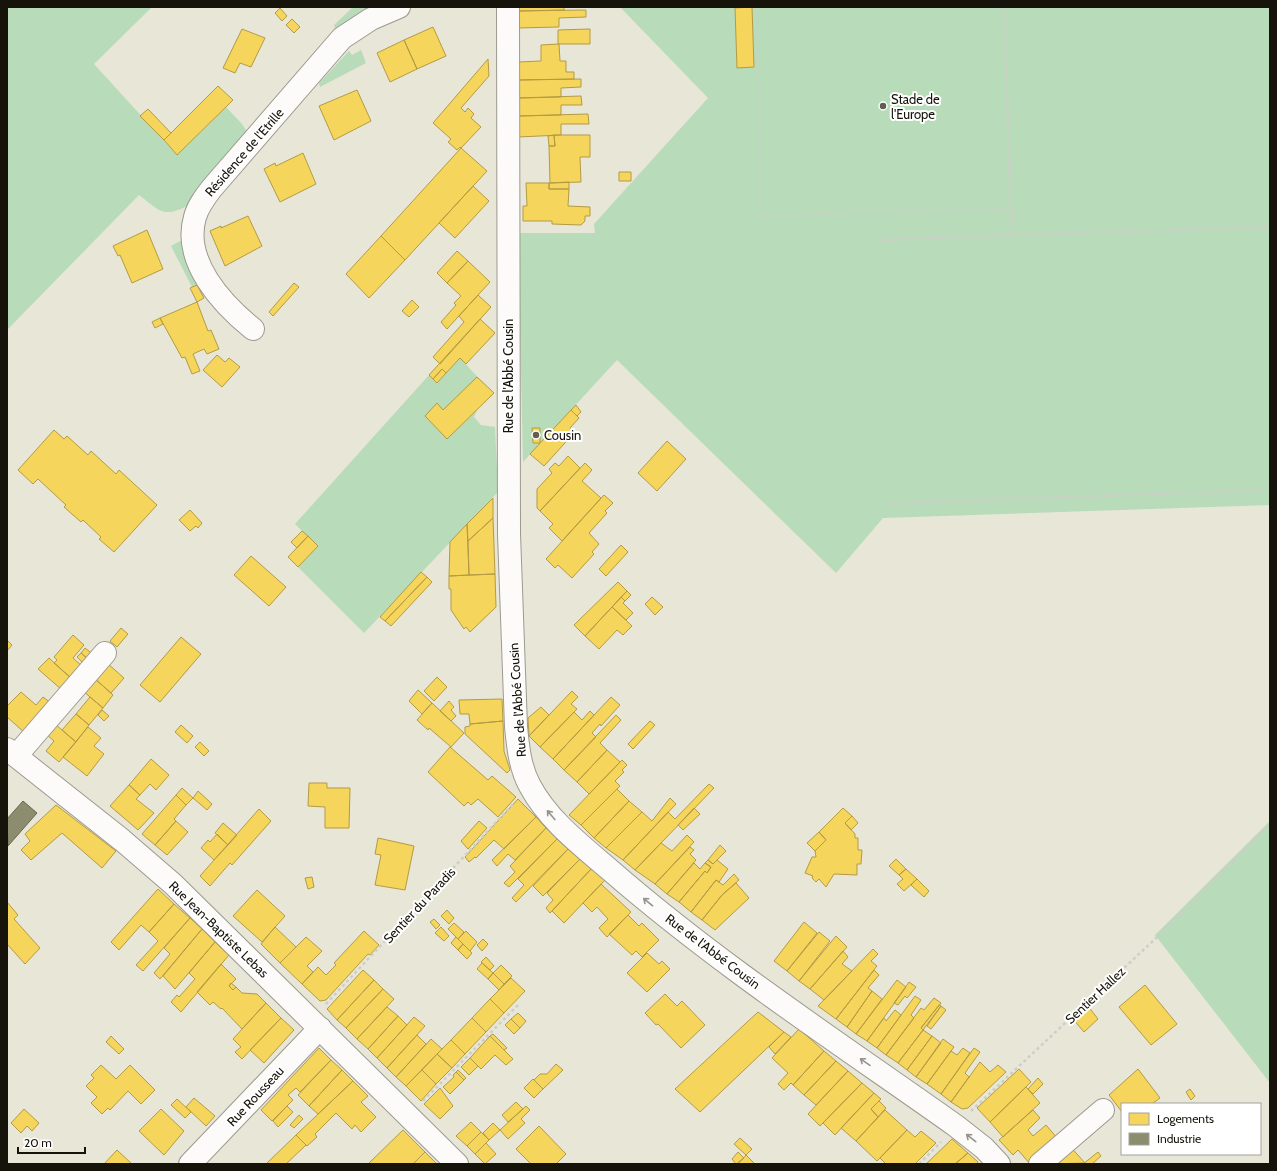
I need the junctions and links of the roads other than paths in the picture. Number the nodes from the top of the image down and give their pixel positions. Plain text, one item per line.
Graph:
1 (399, 7) edge
2 (508, 7) edge
3 (253, 329) dead end
4 (105, 653) dead end
5 (11, 752) edge
6 (312, 1021) junction
7 (1103, 1110) dead end
8 (190, 1164) edge
9 (457, 1164) edge
10 (999, 1164) edge
11 (1040, 1164) edge

1 - 3 street, Résidence de l'Etrille
10 -> 2 street, Rue de l'Abbé Cousin
4 - 5 street, Rue Jean-Baptiste Lebas
5 - 6 street, Rue Jean-Baptiste Lebas
6 - 8 street, Rue Rousseau
6 - 9 street, Rue Jean-Baptiste Lebas
7 - 11 street

